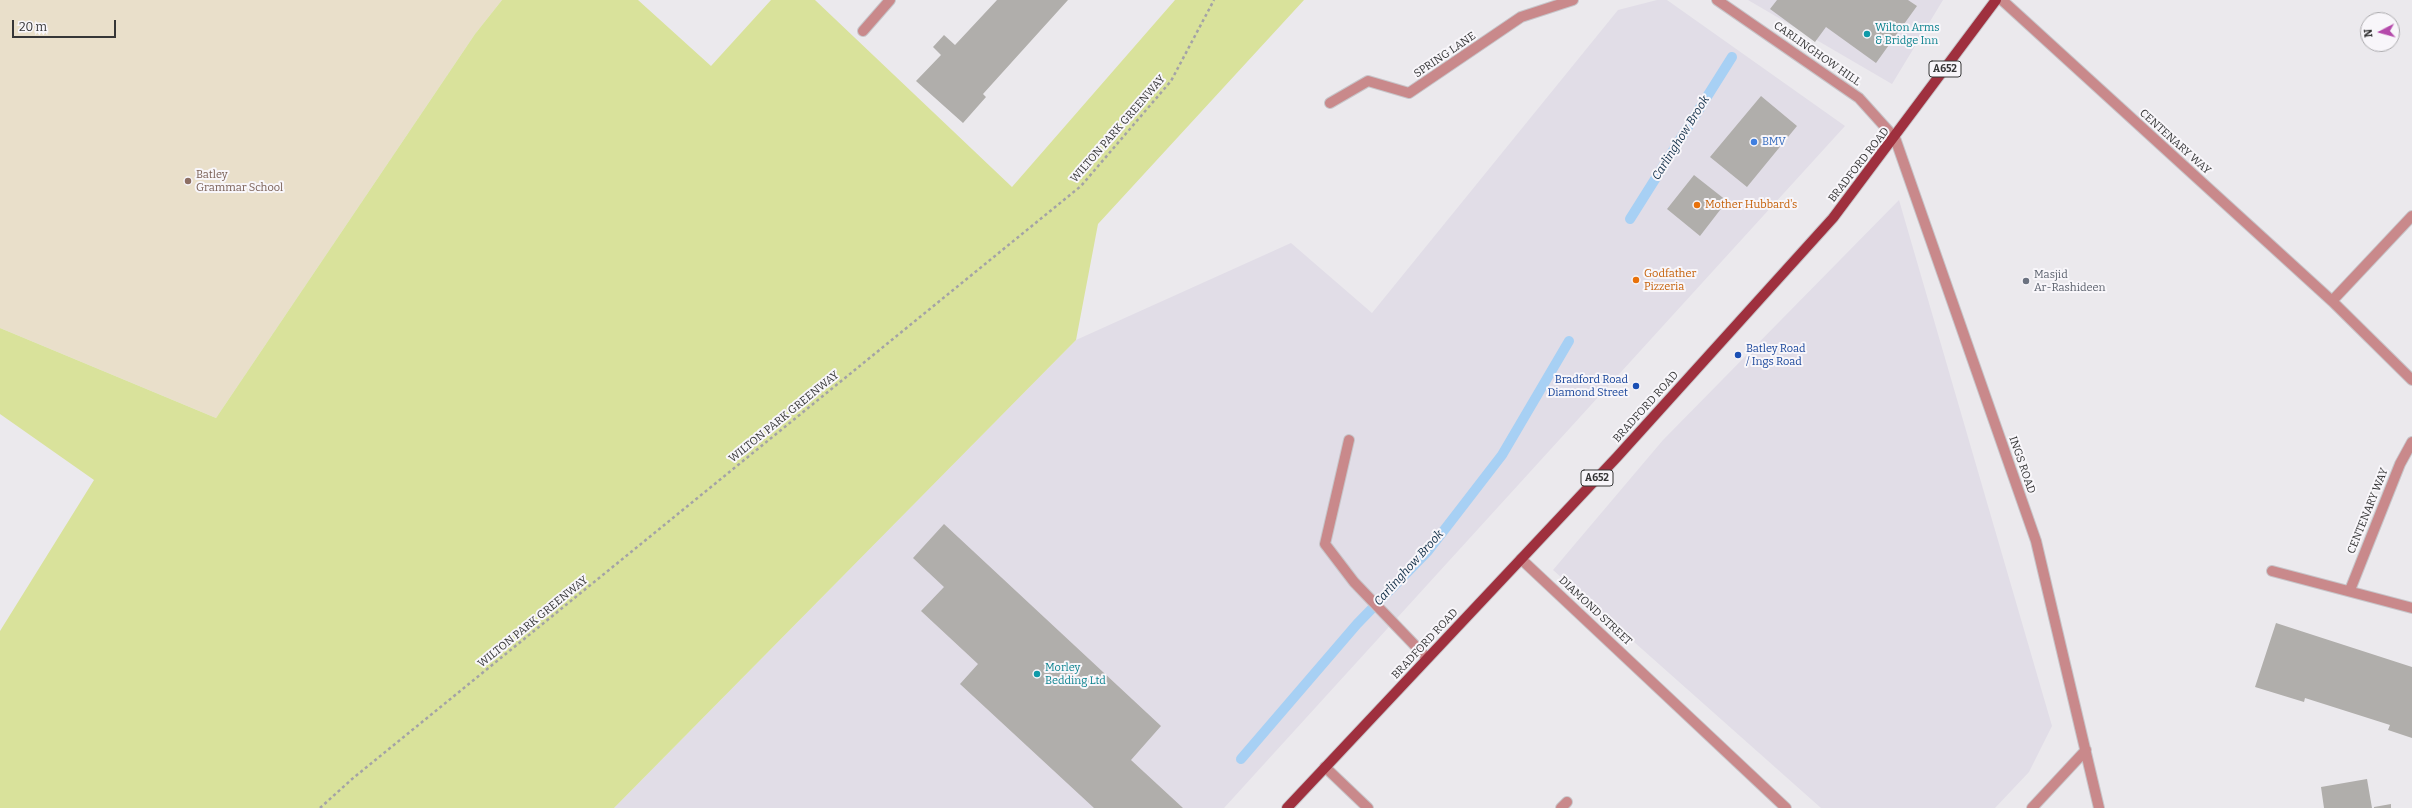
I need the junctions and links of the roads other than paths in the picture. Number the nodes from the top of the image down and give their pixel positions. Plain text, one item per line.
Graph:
1 (890, 0) edge
2 (1573, 0) edge
3 (1717, 0) edge
4 (1996, 0) edge
5 (2002, 0) edge
6 (863, 31) dead end
7 (1330, 103) dead end
8 (1895, 138) junction
9 (2412, 216) edge
10 (2332, 301) junction
11 (2412, 380) edge
12 (1349, 440) dead end
13 (2412, 442) edge
14 (1521, 559) junction
15 (2272, 571) dead end
16 (2350, 590) junction
17 (2412, 608) edge
18 (1427, 658) junction
19 (2086, 750) junction
20 (1326, 767) junction
21 (1287, 808) edge
22 (1368, 808) edge
23 (1786, 808) edge
24 (2032, 808) edge
25 (2099, 808) edge

1 - 6 street
2 - 7 street, SPRING LANE
3 - 8 street, CARLINGHOW HILL
4 - 8 main road, BRADFORD ROAD / A652
5 - 10 street, CENTENARY WAY
8 - 14 main road, BRADFORD ROAD / A652
8 - 19 street, INGS ROAD
9 - 10 street
10 - 11 street, CENTENARY WAY
12 - 18 street
13 - 16 street, CENTENARY WAY
14 - 18 main road, BRADFORD ROAD / A652
14 - 23 street, DIAMOND STREET
15 - 16 street
16 - 17 street
18 - 20 main road, BRADFORD ROAD / A652
19 - 24 street
19 - 25 street, INGS ROAD
20 - 21 main road, BRADFORD ROAD / A652
20 - 22 street

